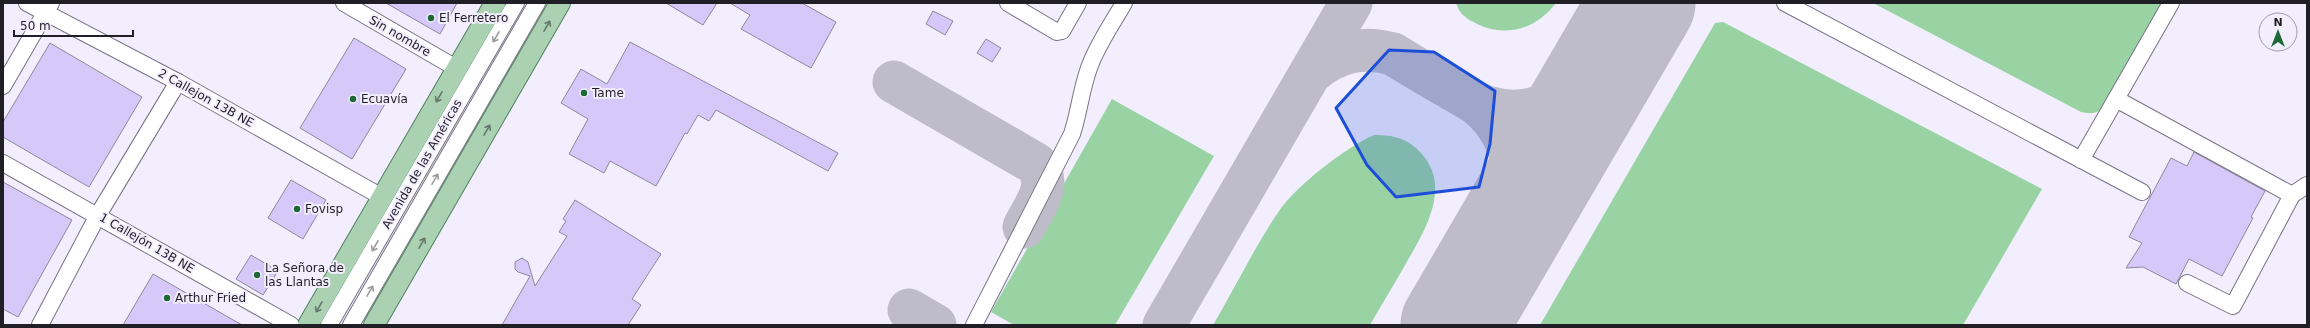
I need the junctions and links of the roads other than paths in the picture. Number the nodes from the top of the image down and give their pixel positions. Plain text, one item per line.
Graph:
1 (27, 3) edge
2 (344, 3) edge
3 (495, 3) edge
4 (516, 3) edge
5 (537, 3) edge
6 (560, 3) edge
7 (1008, 3) edge
8 (1078, 3) edge
9 (1124, 3) edge
10 (1785, 3) edge
11 (2171, 3) edge
12 (48, 8) edge
13 (1031, 9) edge
14 (456, 68) junction
15 (178, 82) junction
16 (3, 86) edge
17 (2116, 99) junction
18 (2081, 160) junction
19 (3, 163) edge
20 (2307, 185) edge
21 (2142, 192) dead end
22 (2292, 195) junction
23 (382, 197) junction
24 (98, 216) junction
25 (2187, 283) dead end
26 (40, 325) edge
27 (291, 325) edge
28 (308, 325) edge
29 (329, 325) edge
30 (351, 325) edge
31 (374, 325) edge
32 (974, 325) edge

1 - 12 street, 2 Callejon 13B NE
2 - 14 street, Sin nombre
3 - 14 main road, Avenida de las Américas
4 -> 29 street, Avenida de las Américas
30 -> 5 street, Avenida de las Américas
31 -> 6 main road
7 - 13 street
8 - 13 street
9 - 32 street
10 - 18 street
11 - 17 street
12 - 15 street, 2 Callejon 13B NE
12 - 16 street
14 -> 23 main road, Avenida de las Américas
15 - 23 street, 2 Callejon 13B NE
15 - 24 street
17 - 18 street
17 - 22 street
18 - 21 street
19 - 24 street, 1 Callejón 13B NE
20 - 22 street
22 - 25 street
23 -> 28 main road, Avenida de las Américas
24 - 26 street
24 - 27 street, 1 Callejón 13B NE

